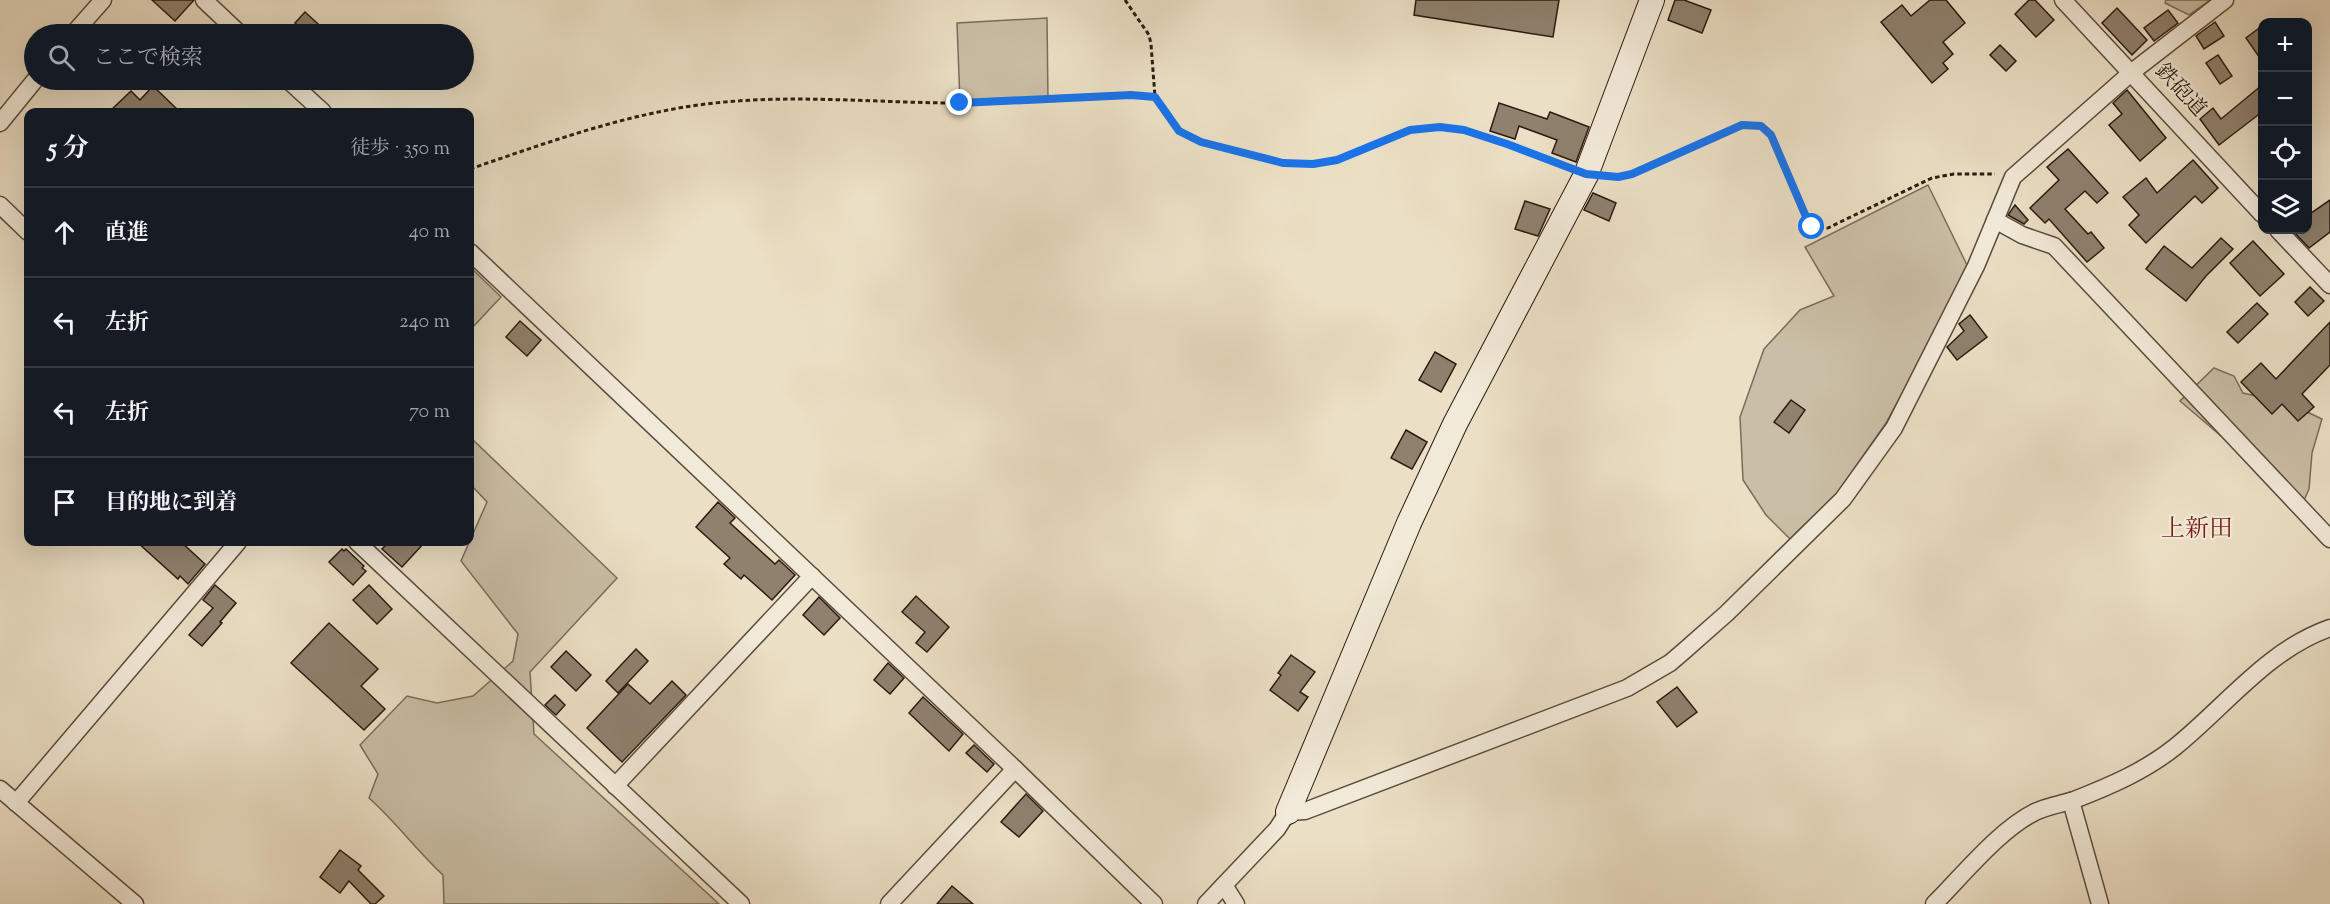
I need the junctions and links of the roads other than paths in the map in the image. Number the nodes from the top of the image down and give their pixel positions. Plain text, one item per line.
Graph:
1 (103, 0) edge
2 (204, 0) edge
3 (1652, 0) edge
4 (2063, 0) edge
5 (2225, 0) edge
6 (83, 24) edge
7 (229, 24) edge
8 (2132, 72) junction
9 (27, 90) edge
10 (299, 90) edge
11 (318, 108) edge
12 (0, 123) edge
13 (0, 205) edge
14 (2258, 209) edge
15 (1995, 220) junction
16 (24, 228) edge
17 (2282, 234) edge
18 (474, 256) edge
19 (2330, 285) edge
20 (2330, 539) edge
21 (235, 546) edge
22 (361, 546) edge
23 (812, 576) junction
24 (2330, 628) edge
25 (1015, 769) junction
26 (615, 786) junction
27 (0, 789) edge
28 (2071, 801) junction
29 (16, 803) junction
30 (1288, 812) junction
31 (1224, 885) junction
32 (135, 904) edge
33 (741, 904) edge
34 (889, 904) edge
35 (1154, 904) edge
36 (1206, 904) edge
37 (1236, 904) edge
38 (1934, 904) edge
39 (2100, 904) edge

1 - 6 street
2 - 7 street
3 - 30 street
4 - 8 street, 鉄砲道
5 - 8 street
8 - 14 street, 鉄砲道
8 - 15 street
9 - 12 street
10 - 11 street
13 - 16 street
15 - 20 street
15 - 30 street
17 - 19 street
18 - 23 street
21 - 29 street
22 - 26 street
23 - 25 street
23 - 26 street
24 - 28 street
25 - 34 street
25 - 35 street
26 - 33 street
27 - 29 street
28 - 38 street
28 - 39 street
29 - 32 street
30 - 31 street
31 - 36 street
31 - 37 street

